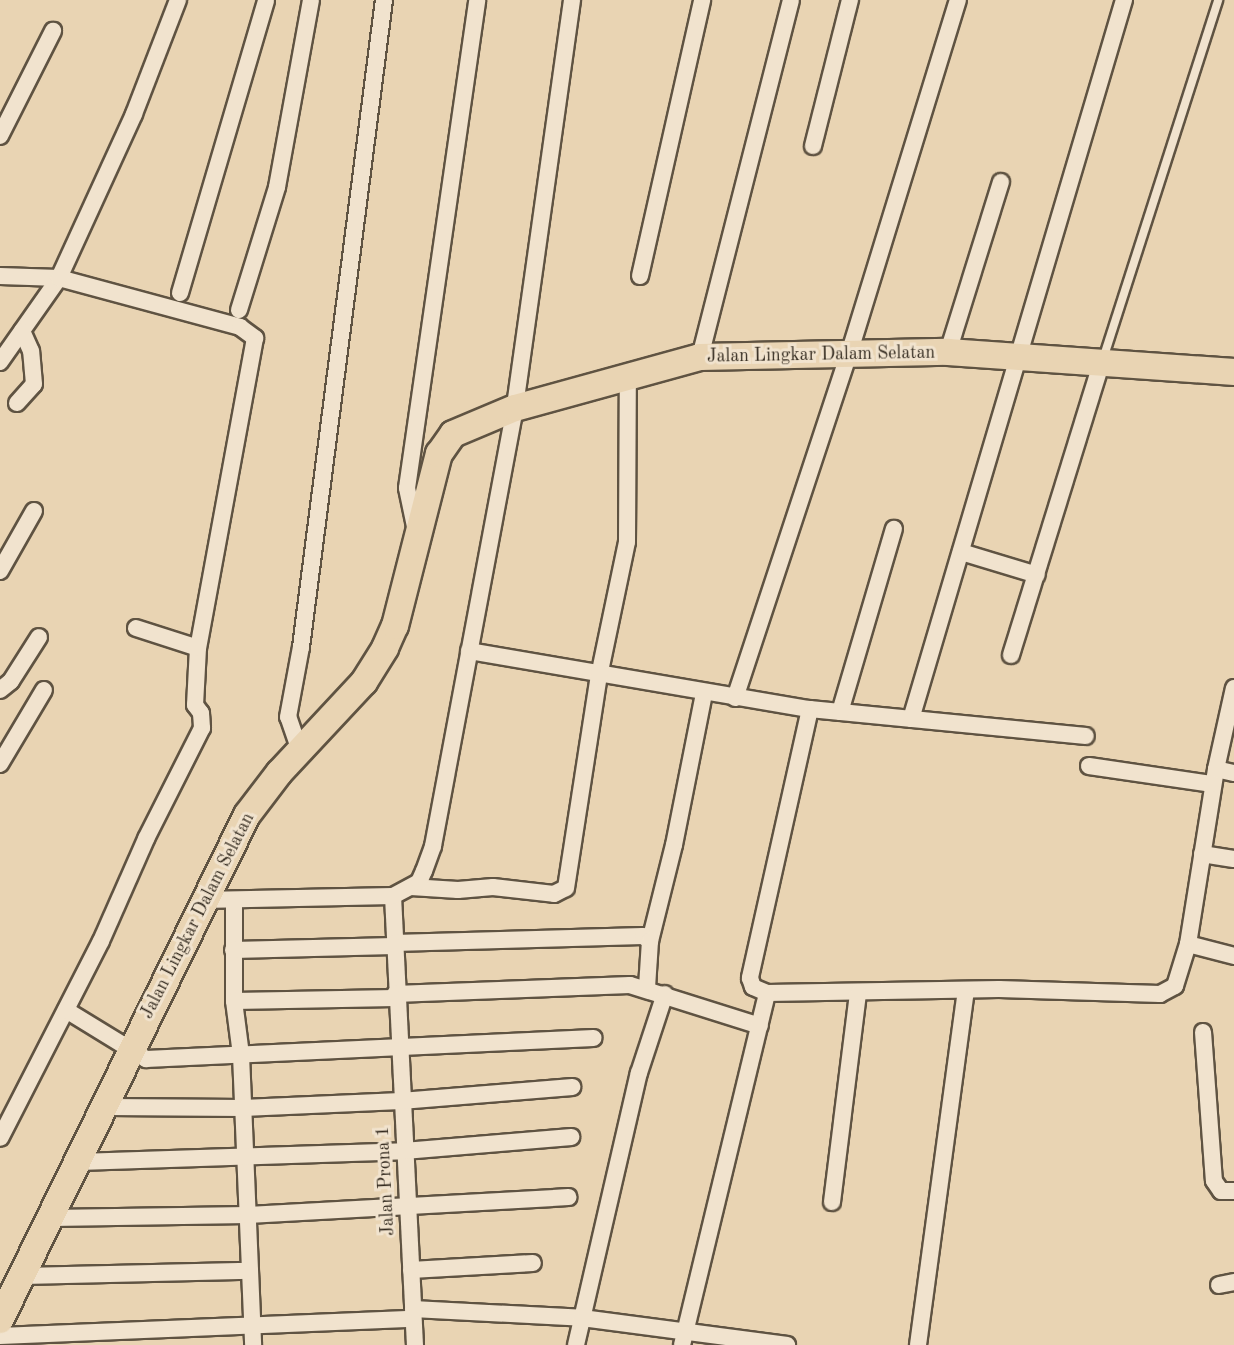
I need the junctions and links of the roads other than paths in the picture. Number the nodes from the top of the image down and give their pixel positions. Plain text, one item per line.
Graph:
1 (178, 0) edge
2 (266, 0) edge
3 (311, 0) edge
4 (384, 0) edge
5 (477, 0) edge
6 (572, 0) edge
7 (702, 0) edge
8 (791, 0) edge
9 (850, 0) edge
10 (958, 0) edge
11 (1124, 0) edge
12 (1218, 0) edge
13 (53, 32) dead end
14 (0, 136) edge
15 (813, 146) dead end
16 (1001, 182) dead end
17 (0, 276) edge
18 (640, 276) dead end
19 (59, 278) junction
20 (180, 293) dead end
21 (239, 310) dead end
22 (22, 331) junction
23 (948, 352) junction
24 (849, 354) junction
25 (700, 357) junction
26 (1019, 358) junction
27 (0, 362) edge
28 (1101, 365) junction
29 (1234, 372) edge
30 (628, 376) junction
31 (17, 403) dead end
32 (515, 408) junction
33 (34, 511) dead end
34 (894, 529) dead end
35 (417, 538) junction
36 (961, 552) junction
37 (0, 571) edge
38 (1037, 575) junction
39 (136, 628) dead end
40 (39, 637) dead end
41 (198, 648) junction
42 (470, 651) junction
43 (1011, 655) dead end
44 (598, 676) junction
45 (1234, 688) edge
46 (0, 690) edge
47 (44, 690) dead end
48 (704, 694) junction
49 (735, 698) junction
50 (810, 709) junction
51 (840, 712) junction
52 (911, 719) junction
53 (1086, 736) dead end
54 (300, 751) junction
55 (0, 764) edge
56 (1089, 766) dead end
57 (1234, 773) edge
58 (1215, 776) junction
59 (1202, 854) junction
60 (1234, 859) edge
61 (411, 887) junction
62 (393, 896) junction
63 (202, 900) junction
64 (234, 901) junction
65 (650, 941) junction
66 (394, 944) junction
67 (1188, 944) junction
68 (233, 950) junction
69 (1234, 956) edge
70 (647, 988) junction
71 (966, 992) junction
72 (767, 993) junction
73 (665, 994) junction
74 (858, 994) junction
75 (234, 1001) junction
76 (395, 1002) junction
77 (66, 1010) junction
78 (760, 1026) junction
79 (1203, 1032) dead end
80 (594, 1038) dead end
81 (133, 1048) junction
82 (398, 1049) junction
83 (241, 1055) junction
84 (572, 1087) dead end
85 (401, 1101) junction
86 (108, 1107) junction
87 (243, 1108) junction
88 (571, 1137) dead end
89 (0, 1138) edge
90 (404, 1151) junction
91 (245, 1159) junction
92 (79, 1162) junction
93 (1234, 1191) edge
94 (568, 1197) dead end
95 (832, 1202) dead end
96 (407, 1207) junction
97 (248, 1215) junction
98 (51, 1218) junction
99 (533, 1263) dead end
100 (411, 1270) junction
101 (250, 1271) junction
102 (23, 1276) junction
103 (413, 1314) junction
104 (582, 1318) junction
105 (0, 1320) edge
106 (252, 1327) junction
107 (0, 1336) edge
108 (684, 1339) edge
109 (253, 1345) edge
110 (415, 1345) edge
111 (576, 1345) edge
112 (787, 1345) edge
113 (918, 1345) edge

1 - 19 street
2 - 20 street
3 - 21 street
4 - 54 street
5 - 35 street
6 - 32 street
7 - 18 street
8 - 25 street
9 - 15 street
10 - 24 street
11 - 26 street
12 - 28 lane
13 - 14 street
16 - 23 street
17 - 19 street
19 - 22 street
19 - 41 street
22 - 27 street
22 - 31 street
23 - 24 main road, Jalan Lingkar Dalam Selatan
23 - 26 main road, Jalan Lingkar Dalam Selatan
24 - 25 main road, Jalan Lingkar Dalam Selatan
24 - 49 street
25 - 30 main road, Jalan Lingkar Dalam Selatan
26 - 28 main road, Jalan Lingkar Dalam Selatan
26 - 36 street
28 - 29 main road, Jalan Lingkar Dalam Selatan
28 - 38 street
30 - 32 main road, Jalan Lingkar Dalam Selatan
30 - 44 street
32 - 35 main road, Jalan Lingkar Dalam Selatan
32 - 42 street
33 - 37 street
34 - 51 street
35 - 54 main road, Jalan Lingkar Dalam Selatan
36 - 38 street
36 - 52 street
38 - 43 street
39 - 41 street
40 - 46 street
41 - 77 street
42 - 44 street
42 - 61 street
44 - 48 street
44 - 61 street
45 - 58 street
47 - 55 street
48 - 49 street
48 - 65 street
49 - 50 street
50 - 51 street
50 - 72 street
51 - 52 street
52 - 53 street
54 - 63 main road, Jalan Lingkar Dalam Selatan
56 - 58 street
57 - 58 street
58 - 59 street
59 - 60 street
59 - 67 street
61 - 62 street
62 - 64 street
62 - 66 street, Jalan Prona 1
63 - 64 street
63 - 81 main road, Jalan Lingkar Dalam Selatan
64 - 68 street
65 - 66 street
65 - 70 street
66 - 68 street
66 - 76 street, Jalan Prona 1
67 - 69 street
67 - 71 street
68 - 75 street
70 - 73 street
70 - 76 street
71 - 74 street
71 - 113 street
72 - 74 street
72 - 78 street
73 - 78 street
73 - 104 street
74 - 95 street
75 - 76 street
75 - 83 street
76 - 82 street, Jalan Prona 1
77 - 81 street
77 - 89 street
78 - 108 street
79 - 93 street
80 - 82 street
81 - 83 street
81 - 86 main road, Jalan Lingkar Dalam Selatan
82 - 83 street
82 - 85 street, Jalan Prona 1
83 - 87 street
84 - 85 street
85 - 87 street
85 - 90 street, Jalan Prona 1
86 - 87 street
86 - 92 main road, Jalan Lingkar Dalam Selatan
87 - 91 street
88 - 90 street
90 - 91 street
90 - 96 street, Jalan Prona 1
91 - 92 street
91 - 97 street
92 - 98 main road, Jalan Lingkar Dalam Selatan
94 - 96 street
96 - 97 street
96 - 100 street, Jalan Prona 1
97 - 98 street
97 - 101 street
98 - 102 main road, Jalan Lingkar Dalam Selatan
99 - 100 street
100 - 103 street, Jalan Prona 1
101 - 102 street
101 - 106 street
102 - 105 main road, Jalan Lingkar Dalam Selatan
103 - 104 street
103 - 106 street
103 - 110 street, Jalan Prona 1
104 - 108 street
104 - 111 street
106 - 107 street
106 - 109 street
108 - 112 street

